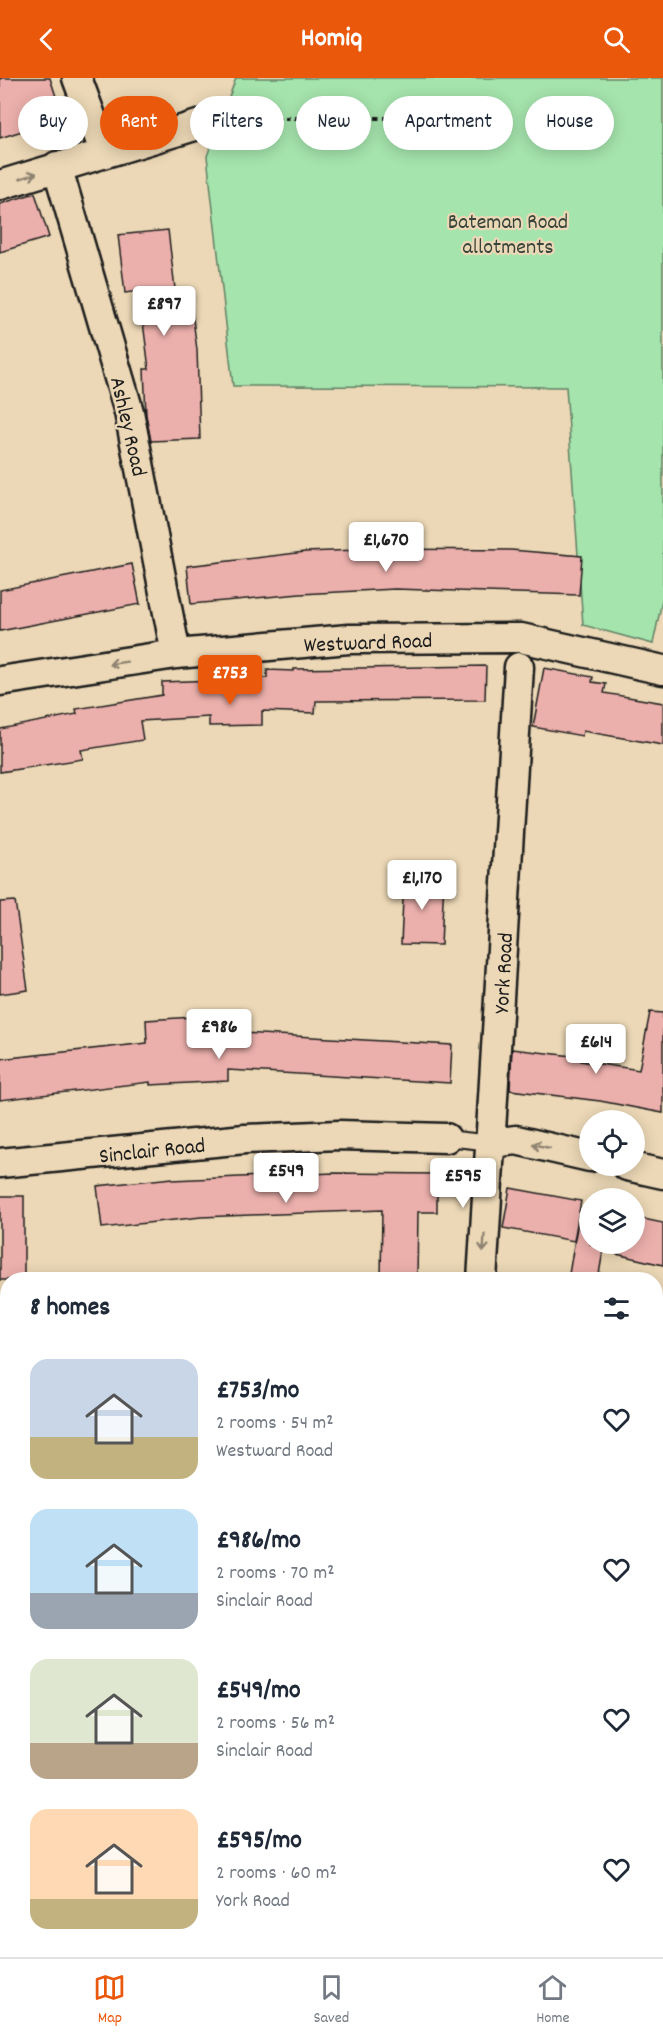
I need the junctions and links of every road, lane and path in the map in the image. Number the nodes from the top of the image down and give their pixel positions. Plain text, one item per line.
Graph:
1 (77, 78) edge
2 (284, 118) edge
3 (383, 118) edge
4 (190, 127) edge
5 (104, 151) junction
6 (57, 166) junction
7 (0, 185) edge
8 (176, 654) junction
9 (519, 667) dead end
10 (663, 670) edge
11 (0, 681) edge
12 (446, 1138) joint
13 (492, 1143) junction
14 (579, 1154) edge
15 (0, 1163) edge
16 (645, 1170) edge
17 (663, 1174) edge
18 (483, 1272) edge

1 - 5 street
2 - 3 path
4 - 5 street
5 - 6 street
7 -> 6 street
6 - 8 street, Ashley Road
8 - 10 street, Westward Road
8 -> 11 street, Westward Road
9 - 13 street, York Road
12 - 13 lane, Sinclair Road
12 - 15 street, Sinclair Road
14 -> 13 street, Sinclair Road
13 -> 18 street, York Road
16 - 17 street

